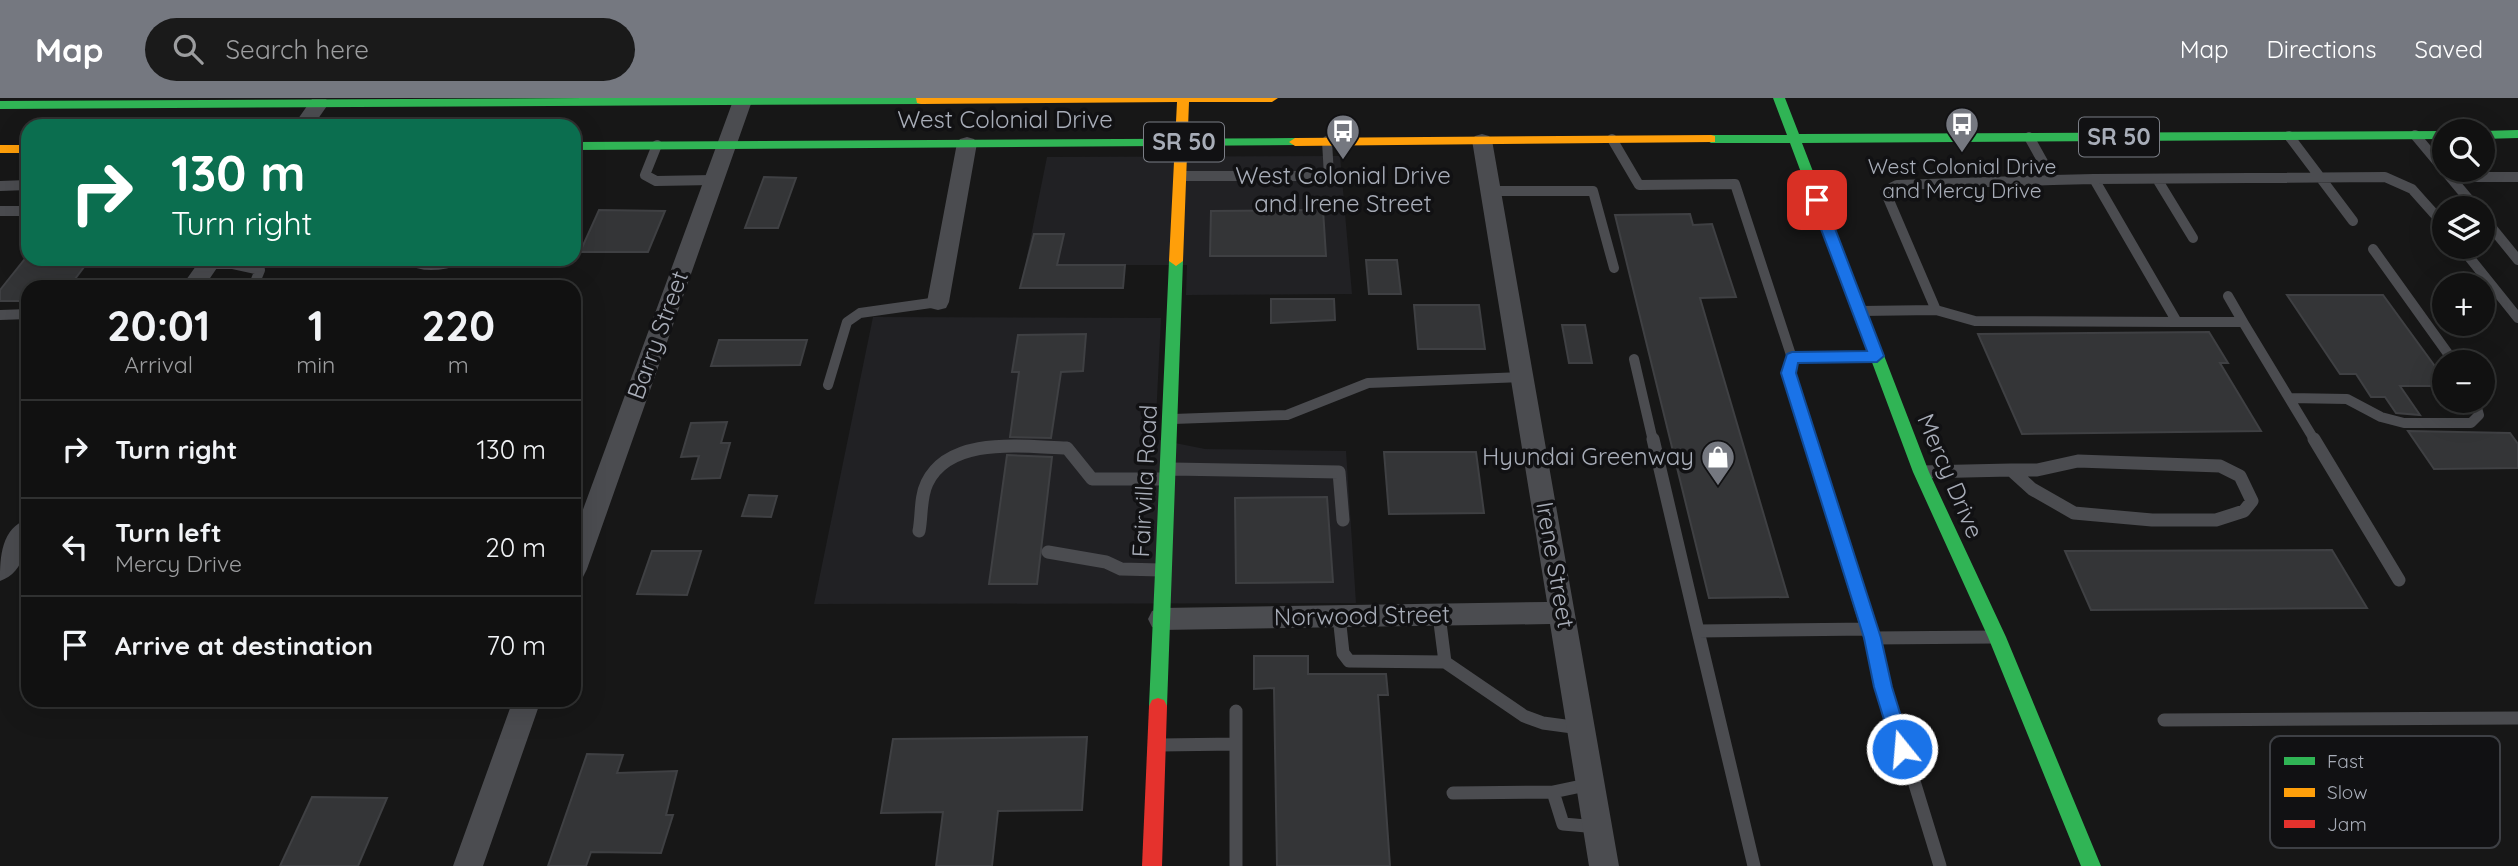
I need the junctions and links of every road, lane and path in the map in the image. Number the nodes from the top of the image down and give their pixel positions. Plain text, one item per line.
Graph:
1 (1183, 98) edge
2 (1272, 98) edge
3 (1779, 98) edge
4 (742, 101) junction
5 (319, 103) junction
6 (0, 105) edge
7 (308, 119) edge
8 (2518, 134) edge
9 (2415, 135) junction
10 (2432, 135) edge
11 (2495, 135) edge
12 (2289, 136) junction
13 (2029, 137) junction
14 (1794, 138) junction
15 (1612, 139) junction
16 (1482, 140) junction
17 (1327, 141) junction
18 (1182, 142) junction
19 (967, 143) junction
20 (657, 145) junction
21 (726, 145) junction
22 (581, 146) edge
23 (0, 149) edge
24 (21, 149) edge
25 (2432, 155) edge
26 (1180, 177) junction
27 (2320, 177) junction
28 (2495, 177) edge
29 (2518, 177) edge
30 (2094, 179) junction
31 (2157, 179) junction
32 (713, 180) junction
33 (2053, 180) junction
34 (2455, 182) edge
35 (0, 186) edge
36 (21, 186) edge
37 (1491, 191) junction
38 (2466, 196) edge
39 (2432, 210) edge
40 (0, 211) edge
41 (21, 211) edge
42 (2353, 221) dead end
43 (2495, 232) edge
44 (2193, 238) dead end
45 (2373, 249) dead end
46 (2471, 259) edge
47 (2518, 260) edge
48 (242, 266) edge
49 (1614, 268) dead end
50 (256, 280) edge
51 (2228, 296) dead end
52 (938, 302) joint
53 (1936, 310) junction
54 (1859, 311) junction
55 (21, 314) edge
56 (0, 315) edge
57 (2518, 318) edge
58 (2177, 322) junction
59 (2243, 322) junction
60 (2445, 350) edge
61 (1877, 356) junction
62 (1792, 358) junction
63 (1634, 359) dead end
64 (1523, 377) junction
65 (828, 385) dead end
66 (2289, 398) junction
67 (2478, 413) edge
68 (1170, 419) junction
69 (2011, 470) junction
70 (1921, 472) junction
71 (1168, 474) junction
72 (1343, 520) dead end
73 (919, 531) dead end
74 (21, 539) edge
75 (581, 549) edge
76 (1048, 552) dead end
77 (0, 570) edge
78 (1163, 570) junction
79 (2399, 580) dead end
80 (1563, 613) junction
81 (1439, 615) junction
82 (1339, 616) junction
83 (1161, 619) junction
84 (1698, 631) junction
85 (1871, 634) junction
86 (1997, 637) junction
87 (1445, 662) junction
88 (525, 707) edge
89 (1236, 711) dead end
90 (2518, 718) edge
91 (2164, 720) dead end
92 (1582, 728) junction
93 (1236, 744) junction
94 (1156, 745) junction
95 (1591, 783) junction
96 (1553, 792) junction
97 (1453, 793) dead end
98 (1598, 827) junction
99 (468, 866) edge
100 (1152, 866) edge
101 (1236, 866) edge
102 (1604, 866) edge
103 (1754, 866) edge
104 (1940, 866) edge
105 (2091, 866) edge

1 - 2 main road, West Colonial Drive / SR 50
1 - 4 main road, West Colonial Drive / SR 50
1 - 18 main road, Fairvilla Road
3 - 14 main road, Mercy Drive
4 - 5 main road, West Colonial Drive / SR 50
4 - 21 street, Barry Street
5 - 6 main road, West Colonial Drive / SR 50
5 - 7 street
8 - 11 main road
9 - 10 main road, West Colonial Drive / SR 50
9 - 12 main road, West Colonial Drive / SR 50
9 - 25 lane
12 - 13 main road, West Colonial Drive / SR 50
12 - 27 lane
13 - 14 main road, West Colonial Drive / SR 50
13 - 33 lane
14 - 15 main road, West Colonial Drive / SR 50
14 - 54 main road, Mercy Drive
15 - 16 main road, West Colonial Drive / SR 50
15 - 62 lane
16 - 17 main road, West Colonial Drive / SR 50
16 - 37 street, Irene Street
17 - 18 main road, West Colonial Drive / SR 50
17 - 26 lane
18 - 19 main road, West Colonial Drive / SR 50
18 - 26 main road, Fairvilla Road
19 - 21 main road, West Colonial Drive / SR 50
19 - 52 street
20 - 21 main road, West Colonial Drive / SR 50
20 - 22 main road, West Colonial Drive / SR 50
20 - 32 lane
21 - 32 street, Barry Street
23 - 24 main road
26 - 68 main road, Fairvilla Road
27 - 31 lane
27 - 39 lane
27 - 42 lane
28 - 29 lane
30 - 31 lane
30 - 33 lane
30 - 58 lane
31 - 44 lane
32 - 75 street, Barry Street
33 - 53 lane
34 - 38 lane
35 - 36 lane
37 - 49 lane
37 - 64 street, Irene Street
40 - 41 lane
43 - 47 lane
45 - 60 lane
46 - 57 lane
48 - 50 lane
51 - 59 lane
52 - 65 lane
53 - 54 lane
53 - 58 lane
54 - 61 main road, Mercy Drive
55 - 56 lane
58 - 59 lane
59 - 66 lane
61 - 62 lane
61 - 70 main road, Mercy Drive
62 - 85 lane
63 - 84 lane
64 - 68 lane
64 - 80 street, Irene Street
66 - 67 lane
66 - 79 lane
68 - 71 main road, Fairvilla Road
69 - 69 lane
69 - 70 lane
70 - 86 main road, Mercy Drive
71 - 72 lane
71 - 73 lane
71 - 78 main road, Fairvilla Road
74 - 77 street
76 - 78 lane
78 - 83 main road, Fairvilla Road
80 - 81 street, Norwood Street
80 - 92 street, Irene Street
81 - 82 street, Norwood Street
81 - 87 lane
82 - 83 street, Norwood Street
82 - 87 lane
83 - 94 main road, Fairvilla Road
84 - 85 lane
84 - 103 lane
85 - 86 lane
85 - 104 lane
86 - 105 main road, Mercy Drive
87 - 92 lane
88 - 99 street
89 - 93 lane
90 - 91 lane
92 - 95 street, Irene Street
93 - 94 lane
93 - 101 lane
94 - 100 main road, Fairvilla Road
95 - 96 lane
95 - 98 street, Irene Street
96 - 97 lane
96 - 98 lane
98 - 102 street, Irene Street

